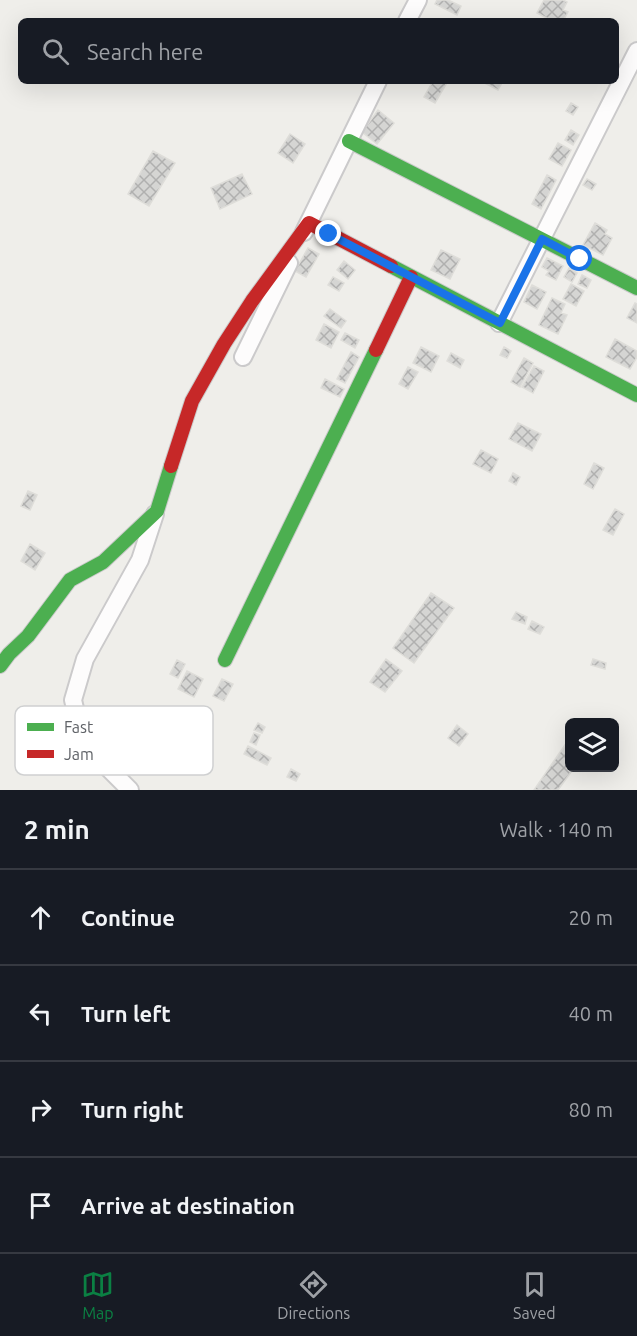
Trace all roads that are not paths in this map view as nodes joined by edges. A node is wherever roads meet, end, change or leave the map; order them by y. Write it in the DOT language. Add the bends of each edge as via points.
graph roads {
  1 [pos="418,0"];
  2 [pos="409,18"];
  3 [pos="637,51"];
  4 [pos="377,84"];
  5 [pos="349,141"];
  6 [pos="309,223"];
  7 [pos="542,239"];
  8 [pos="411,277"];
  9 [pos="637,288"];
  10 [pos="500,323"];
  11 [pos="243,357"];
  12 [pos="637,395"];
  13 [pos="157,511"];
  14 [pos="225,660"];
  15 [pos="0,666"];
  16 [pos="74,706"];
  17 [pos="115,775"];
  18 [pos="130,790"];
  1 -- 2 [label="street"];
  3 -- 7 [label="street"];
  4 -- 5 [label="street"];
  5 -- 6 [label="street"];
  5 -- 7 [label="street"];
  6 -- 8 [label="street"];
  6 -- 11 [label="street"];
  6 -- 13 [label="street" via="252,301 192,401"];
  7 -- 9 [label="street"];
  7 -- 10 [label="street"];
  8 -- 10 [label="street"];
  8 -- 14 [label="street"];
  10 -- 12 [label="street"];
  13 -- 15 [label="street" via="103,562 70,580"];
  13 -- 16 [label="street" via="140,560 85,659"];
  17 -- 18 [label="street"];
}
